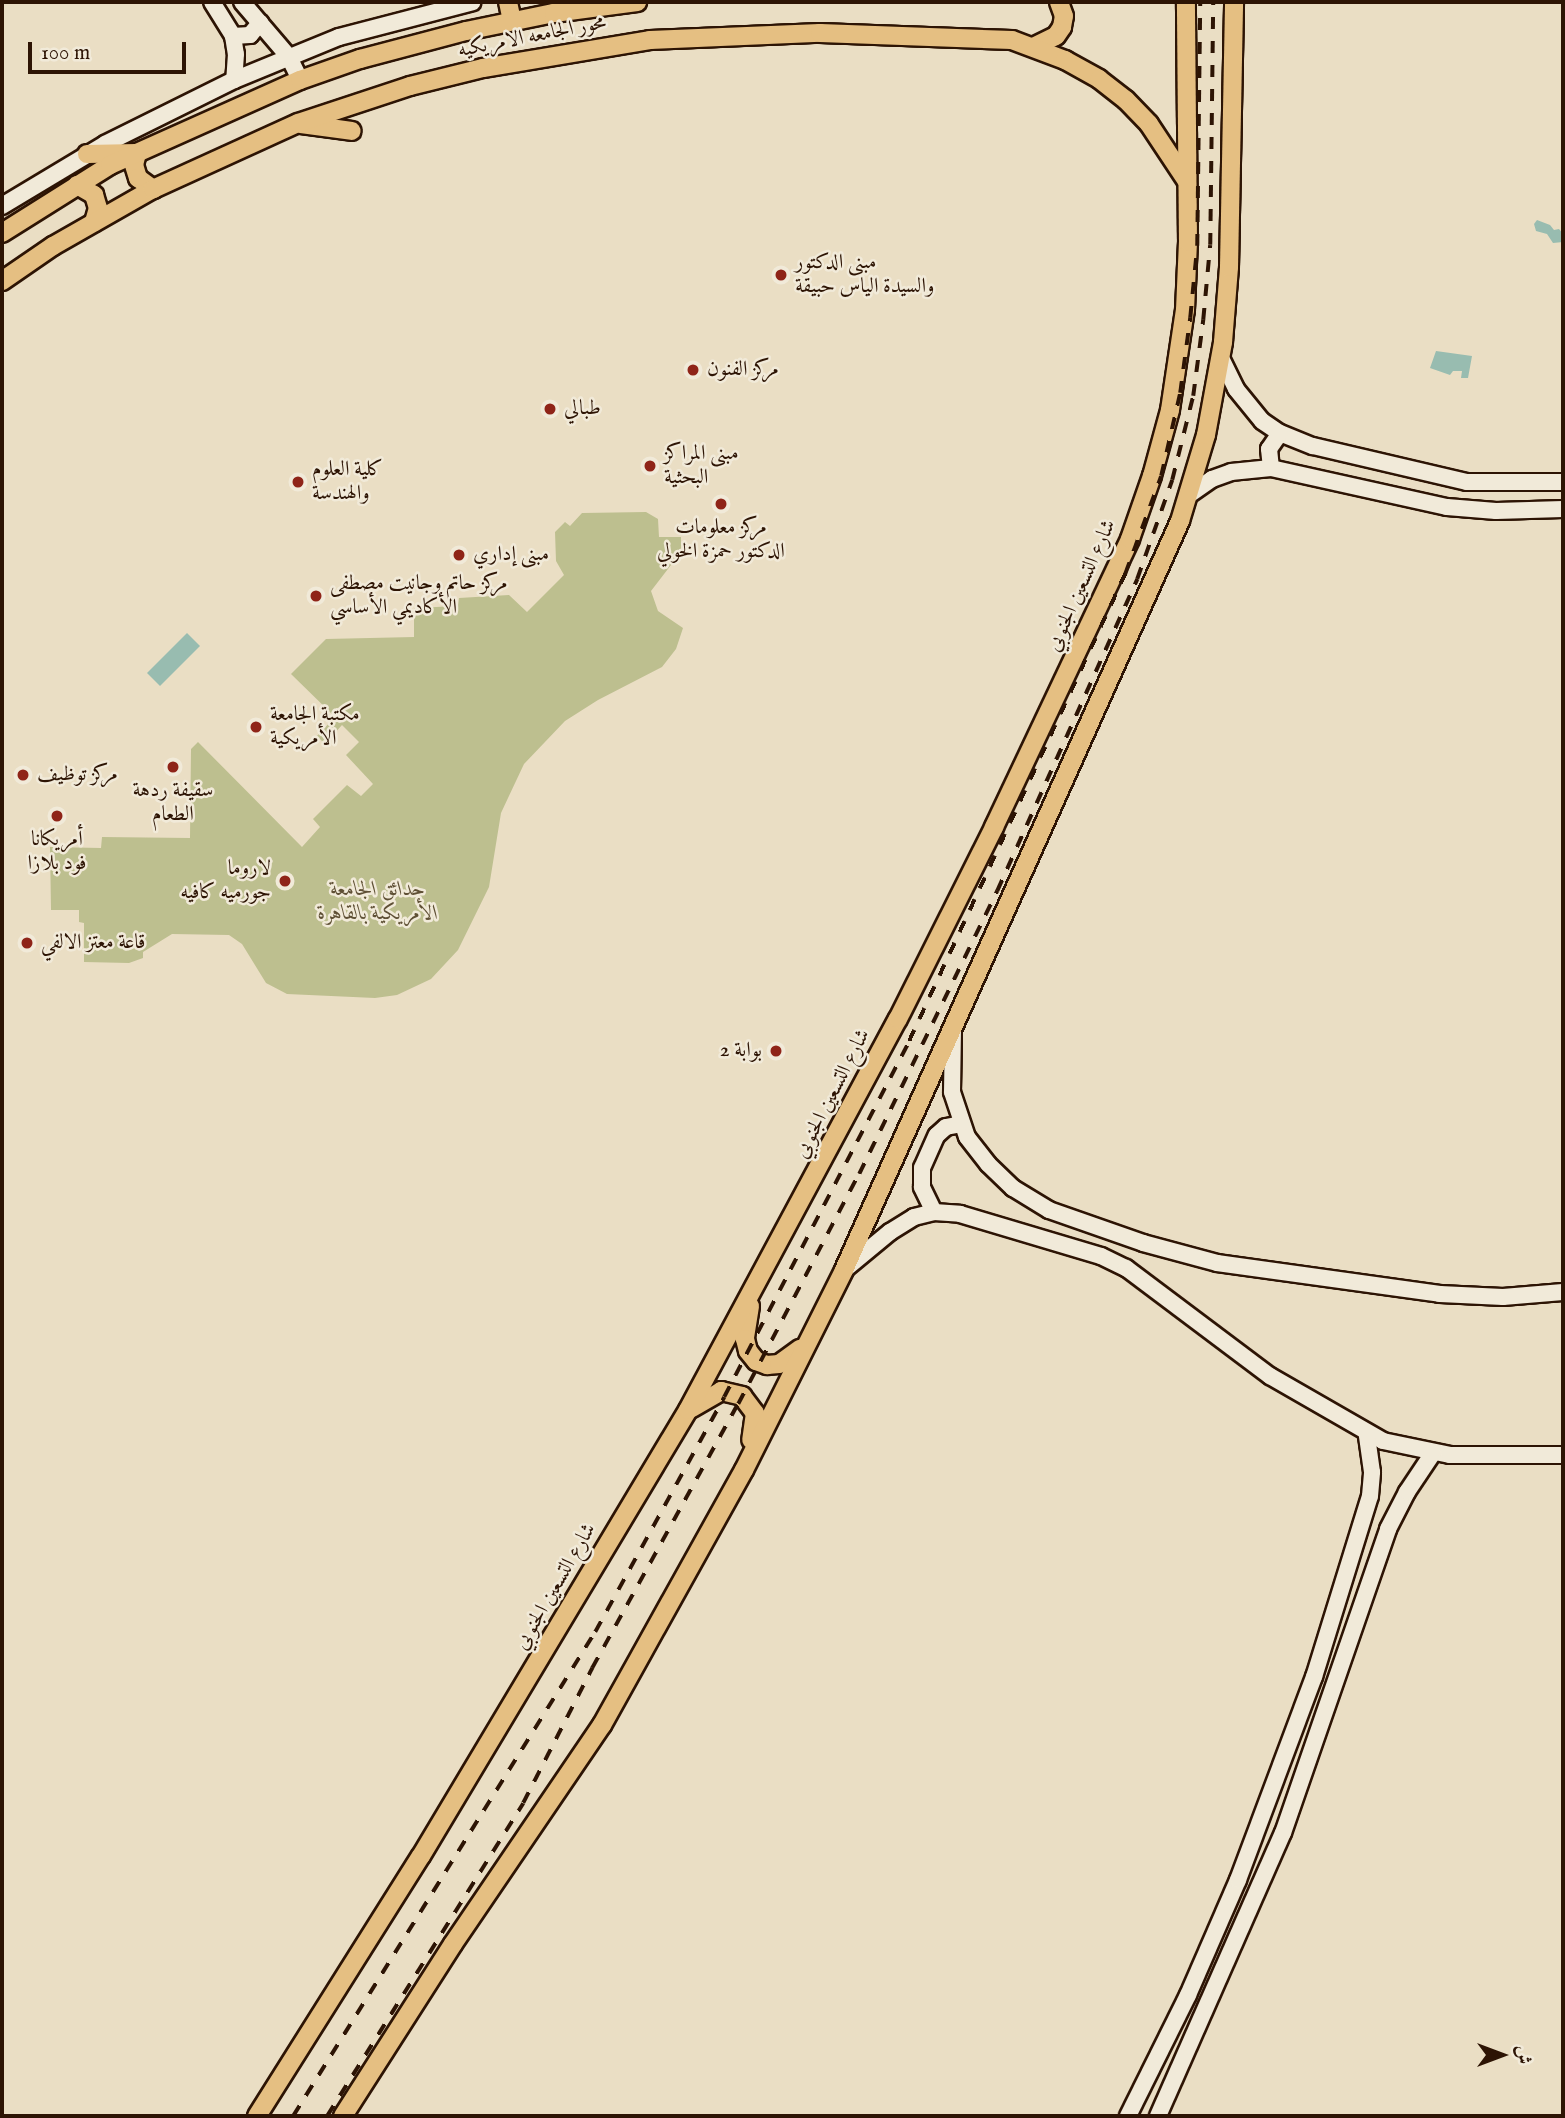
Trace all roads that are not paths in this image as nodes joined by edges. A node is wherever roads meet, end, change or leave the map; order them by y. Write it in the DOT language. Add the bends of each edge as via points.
graph roads {
  1 [pos="212,2"];
  2 [pos="242,2"];
  3 [pos="473,2"];
  4 [pos="508,2"];
  5 [pos="637,2"];
  6 [pos="1059,2"];
  7 [pos="1185,2"];
  8 [pos="1234,2"];
  9 [pos="593,4"];
  10 [pos="512,21"];
  11 [pos="260,23"];
  12 [pos="233,36"];
  13 [pos="1033,47"];
  14 [pos="289,57"];
  15 [pos="234,80"];
  16 [pos="300,80"];
  17 [pos="298,124"];
  18 [pos="352,131"];
  19 [pos="137,153"];
  20 [pos="87,154"];
  21 [pos="1186,181"];
  22 [pos="77,184"];
  23 [pos="153,189"];
  24 [pos="2,206"];
  25 [pos="94,222"];
  26 [pos="2,233"];
  27 [pos="2,281"];
  28 [pos="1221,358"];
  29 [pos="1280,433"];
  30 [pos="1271,468"];
  31 [pos="1563,482"];
  32 [pos="1189,495"];
  33 [pos="1563,509"];
  34 [pos="953,1028"];
  35 [pos="961,1124"];
  36 [pos="934,1212"];
  37 [pos="844,1270"];
  38 [pos="1563,1292"];
  39 [pos="752,1293"];
  40 [pos="805,1344"];
  41 [pos="688,1410"];
  42 [pos="1367,1435"];
  43 [pos="1433,1453"];
  44 [pos="1563,1455"];
  45 [pos="744,1470"];
  46 [pos="257,2116"];
  47 [pos="343,2116"];
  48 [pos="1128,2116"];
  49 [pos="1158,2116"];
  1 -- 12 [label="street"];
  2 -- 11 [label="street"];
  3 -- 14 [label="street" via="339,37"];
  4 -- 10 [label="main road"];
  5 -- 9 [label="main road, محور الجامعه الامريكيه"];
  6 -- 13 [label="main road" via="1062,27 1056,36"];
  7 -- 21 [label="main road, شارع التسعين الجنوبي"];
  8 -- 28 [label="main road" via="1229,267"];
  9 -- 10 [label="main road, محور الجامعه الامريكيه"];
  10 -- 16 [label="main road, محور الجامعه الامريكيه"];
  11 -- 12 [label="street" via="250,35"];
  11 -- 14 [label="street"];
  12 -- 15 [label="street"];
  13 -- 17 [label="main road, محور الجامعه الامريكيه" via="983,37 886,34 763,33 650,40 483,68 410,86"];
  13 -- 21 [label="main road, محور الجامعه الامريكيه" via="1086,71 1126,100 1149,124"];
  14 -- 15 [label="street"];
  14 -- 16 [label="street"];
  15 -- 20 [label="street"];
  16 -- 19 [label="main road, محور الجامعه الامريكيه"];
  17 -- 18 [label="main road"];
  17 -- 23 [label="main road, محور الجامعه الامريكيه"];
  19 -- 20 [label="main road"];
  19 -- 22 [label="main road, محور الجامعه الامريكيه"];
  19 -- 23 [label="main road" via="138,177"];
  20 -- 24 [label="street"];
  21 -- 39 [label="main road, شارع التسعين الجنوبي" via="1187,276 1177,377 1162,443 1130,540 988,839"];
  22 -- 25 [label="main road" via="94,195 98,208"];
  22 -- 26 [label="main road, محور الجامعه الامريكيه"];
  23 -- 25 [label="main road, محور الجامعه الامريكيه"];
  25 -- 27 [label="main road, محور الجامعه الامريكيه"];
  28 -- 29 [label="street" via="1248,407"];
  28 -- 32 [label="main road"];
  29 -- 30 [label="street" via="1269,449"];
  29 -- 31 [label="street" via="1313,446 1467,482"];
  30 -- 32 [label="street" via="1231,472"];
  30 -- 33 [label="street" via="1447,507 1517,512"];
  32 -- 34 [label="main road"];
  34 -- 35 [label="street" via="951,1080"];
  34 -- 37 [label="main road"];
  35 -- 36 [label="street" via="946,1127 937,1135 922,1168 922,1187"];
  35 -- 38 [label="street" via="988,1164 1021,1193 1049,1210 1143,1243 1217,1263 1440,1294 1503,1297"];
  36 -- 37 [label="street" via="898,1226"];
  36 -- 42 [label="street" via="961,1214 1101,1256 1126,1268 1270,1376"];
  37 -- 40 [label="main road"];
  39 -- 40 [label="main road" via="745,1339 751,1356 761,1364 779,1364"];
  39 -- 41 [label="main road, شارع التسعين الجنوبي"];
  40 -- 45 [label="main road"];
  41 -- 45 [label="main road" via="721,1391 735,1392 747,1400 756,1420"];
  41 -- 46 [label="main road, شارع التسعين الجنوبي" via="415,1867"];
  42 -- 43 [label="street"];
  42 -- 48 [label="street" via="1370,1496 1314,1677 1233,1892"];
  43 -- 44 [label="street"];
  43 -- 49 [label="street" via="1388,1529 1283,1833"];
  45 -- 47 [label="main road" via="602,1725"];
}
